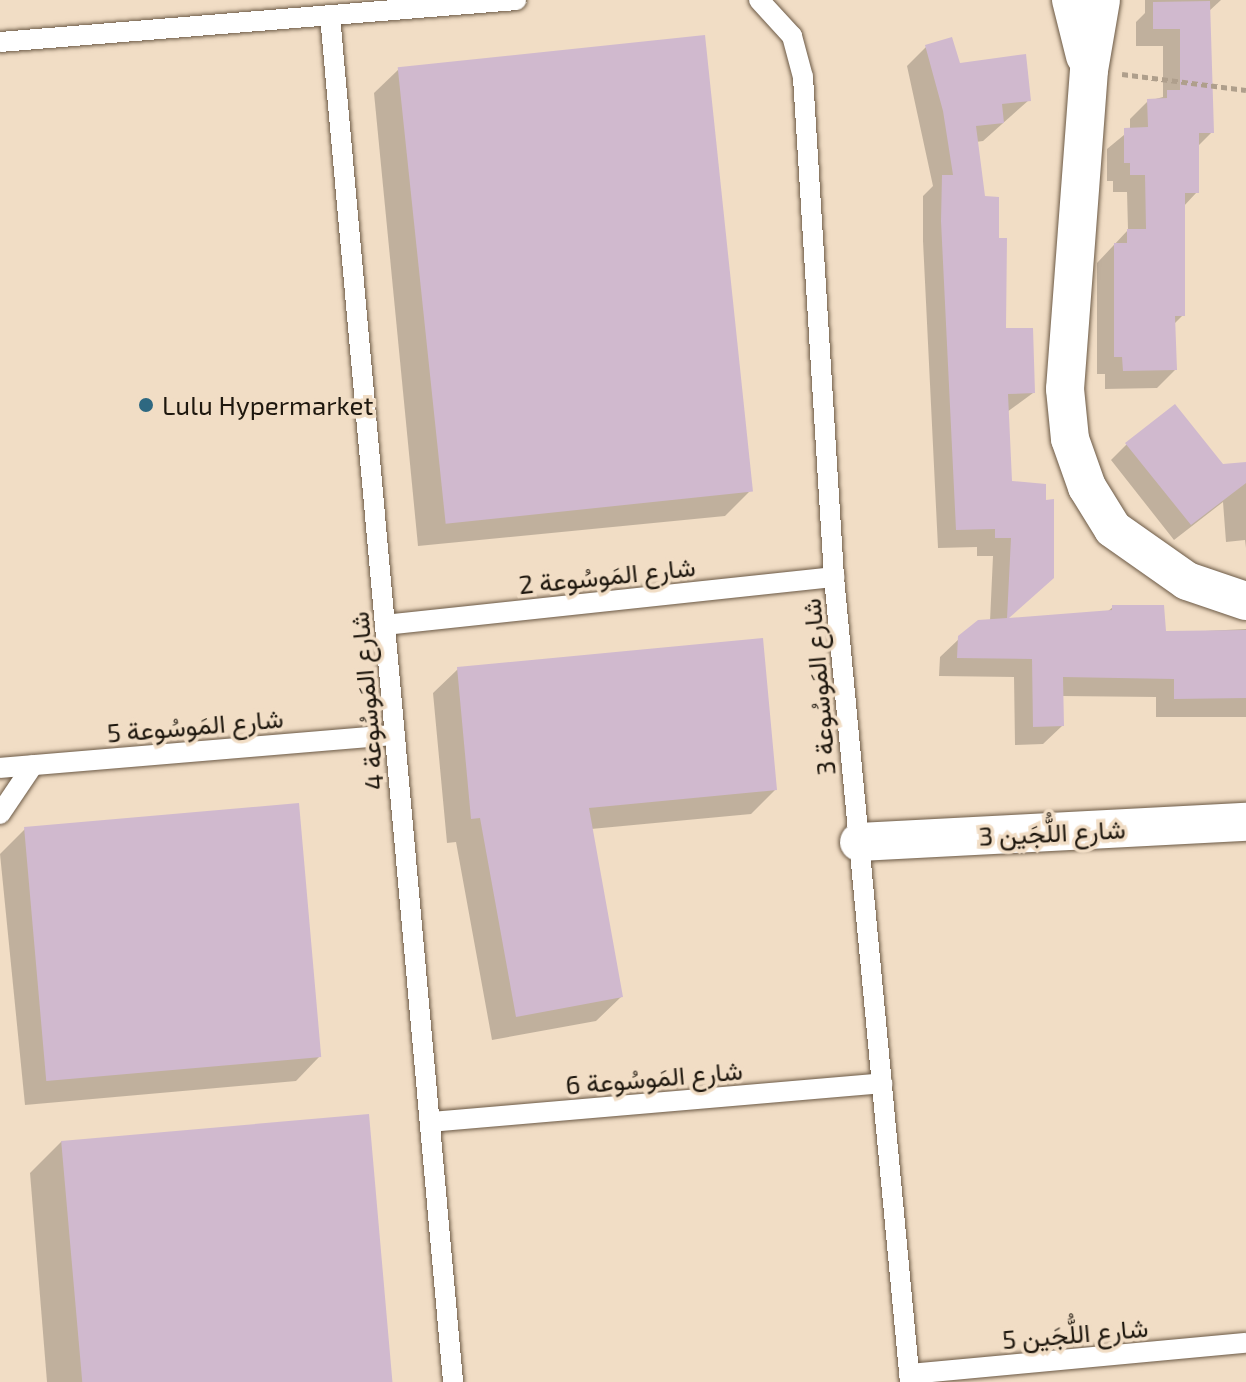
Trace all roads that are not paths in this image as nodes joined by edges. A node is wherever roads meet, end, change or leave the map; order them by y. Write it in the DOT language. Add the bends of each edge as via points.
graph roads {
  1 [pos="516,0"];
  2 [pos="759,0"];
  3 [pos="1071,0"];
  4 [pos="1101,0"];
  5 [pos="330,16"];
  6 [pos="0,42"];
  7 [pos="1089,70"];
  8 [pos="834,577"];
  9 [pos="1246,601"];
  10 [pos="385,625"];
  11 [pos="395,735"];
  12 [pos="33,765"];
  13 [pos="0,768"];
  14 [pos="0,814"];
  15 [pos="1246,822"];
  16 [pos="859,842"];
  17 [pos="882,1083"];
  18 [pos="430,1122"];
  19 [pos="1246,1343"];
  20 [pos="909,1378"];
  21 [pos="453,1382"];
  1 -- 5 [label="lane"];
  2 -- 8 [label="lane, شارع المَوسُوعة 3" via="792,36 803,77"];
  3 -- 7 [label="street"];
  4 -- 7 [label="street"];
  5 -- 6 [label="lane"];
  5 -- 10 [label="lane, شارع المَوسُوعة 4"];
  7 -- 9 [label="street" via="1065,389 1078,464 1098,509 1135,549 1187,581"];
  8 -- 10 [label="lane, شارع المَوسُوعة 2"];
  8 -- 16 [label="lane, شارع المَوسُوعة 3"];
  10 -- 11 [label="lane, شارع المَوسُوعة 4"];
  11 -- 12 [label="lane, شارع المَوسُوعة 5"];
  11 -- 18 [label="lane, شارع المَوسُوعة 4"];
  12 -- 13 [label="lane, شارع المَوسُوعة 5"];
  12 -- 14 [label="lane"];
  15 -- 16 [label="street, شارع اللُّجَين 3"];
  16 -- 17 [label="lane, شارع المَوسُوعة 3"];
  17 -- 18 [label="lane, شارع المَوسُوعة 6"];
  17 -- 20 [label="lane, شارع المَوسُوعة 3"];
  18 -- 21 [label="lane, شارع المَوسُوعة 4"];
  19 -- 20 [label="lane, شارع اللُّجَين 5"];
}
